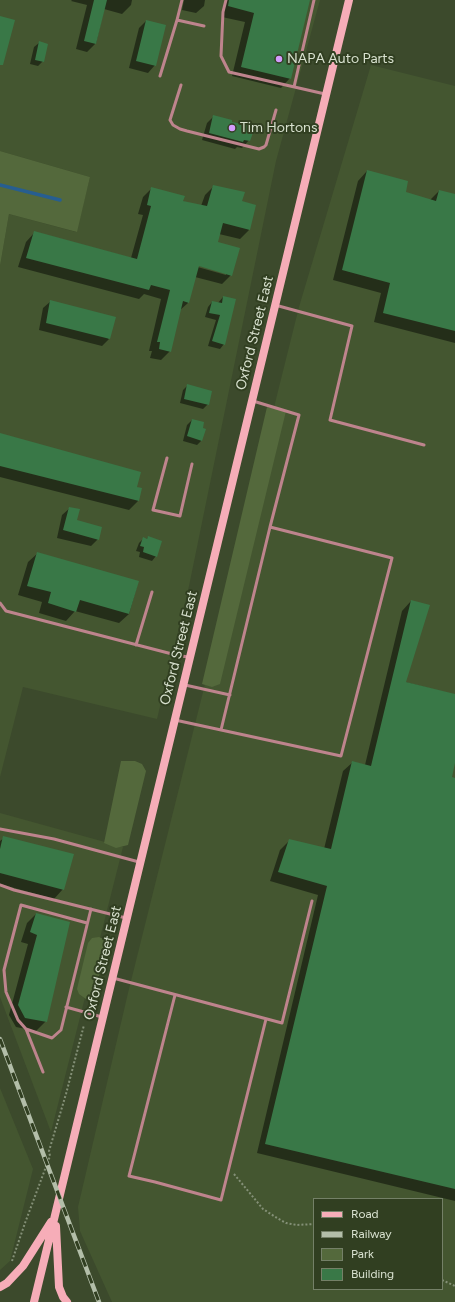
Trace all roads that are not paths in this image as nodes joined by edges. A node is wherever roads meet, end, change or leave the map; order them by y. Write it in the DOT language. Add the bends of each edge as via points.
graph roads {
  1 [pos="182,0"];
  2 [pos="226,0"];
  3 [pos="314,0"];
  4 [pos="349,0"];
  5 [pos="177,20"];
  6 [pos="204,26"];
  7 [pos="160,76"];
  8 [pos="181,85"];
  9 [pos="294,87"];
  10 [pos="326,94"];
  11 [pos="276,110"];
  12 [pos="275,305"];
  13 [pos="252,401"];
  14 [pos="424,445"];
  15 [pos="166,458"];
  16 [pos="192,464"];
  17 [pos="270,527"];
  18 [pos="152,592"];
  19 [pos="0,603"];
  20 [pos="136,645"];
  21 [pos="190,658"];
  22 [pos="184,684"];
  23 [pos="230,695"];
  24 [pos="175,720"];
  25 [pos="222,730"];
  26 [pos="0,829"];
  27 [pos="141,862"];
  28 [pos="0,885"];
  29 [pos="312,901"];
  30 [pos="91,909"];
  31 [pos="127,918"];
  32 [pos="88,922"];
  33 [pos="113,978"];
  34 [pos="175,995"];
  35 [pos="66,1007"];
  36 [pos="103,1018"];
  37 [pos="266,1019"];
  38 [pos="26,1029"];
  39 [pos="43,1072"];
  40 [pos="56,1215"];
  41 [pos="0,1287"];
  42 [pos="34,1302"];
  43 [pos="66,1302"];
  1 -- 5 [label="lane"];
  2 -- 9 [label="lane" via="221,56 229,72"];
  3 -- 9 [label="lane"];
  4 -- 10 [label="main road, Oxford Street East"];
  5 -- 6 [label="lane"];
  5 -- 7 [label="lane"];
  8 -- 11 [label="lane" via="170,120 173,125 187,131 259,149 264,148"];
  9 -- 10 [label="lane"];
  10 -- 12 [label="main road, Oxford Street East"];
  12 -- 13 [label="main road, Oxford Street East"];
  12 -- 14 [label="lane" via="352,326 330,420"];
  13 -- 17 [label="lane" via="299,415"];
  13 -- 21 [label="main road, Oxford Street East"];
  15 -- 16 [label="lane" via="153,510 180,516"];
  17 -- 23 [label="lane"];
  17 -- 25 [label="lane" via="392,558 341,756"];
  18 -- 20 [label="lane"];
  19 -- 20 [label="lane" via="6,611"];
  20 -- 21 [label="lane"];
  21 -- 22 [label="main road, Oxford Street East"];
  22 -- 23 [label="lane"];
  22 -- 24 [label="main road, Oxford Street East"];
  23 -- 25 [label="lane"];
  24 -- 25 [label="lane"];
  24 -- 27 [label="main road, Oxford Street East"];
  26 -- 27 [label="lane"];
  27 -- 31 [label="main road, Oxford Street East"];
  28 -- 30 [label="lane"];
  29 -- 37 [label="lane" via="282,1023"];
  30 -- 31 [label="lane"];
  30 -- 32 [label="lane"];
  31 -- 33 [label="main road, Oxford Street East"];
  32 -- 35 [label="lane"];
  32 -- 38 [label="lane" via="21,905 4,970 6,992 18,1020"];
  33 -- 34 [label="lane"];
  33 -- 36 [label="main road, Oxford Street East"];
  34 -- 37 [label="lane"];
  34 -- 37 [label="lane" via="129,1176 221,1200"];
  35 -- 36 [label="lane"];
  35 -- 38 [label="lane" via="61,1030 52,1038"];
  36 -- 40 [label="main road, Oxford Street East"];
  38 -- 39 [label="lane"];
  40 -- 41 [label="main road" via="23,1266"];
  40 -- 42 [label="main road, Oxford Street East"];
  40 -- 43 [label="main road" via="59,1287"];
}
